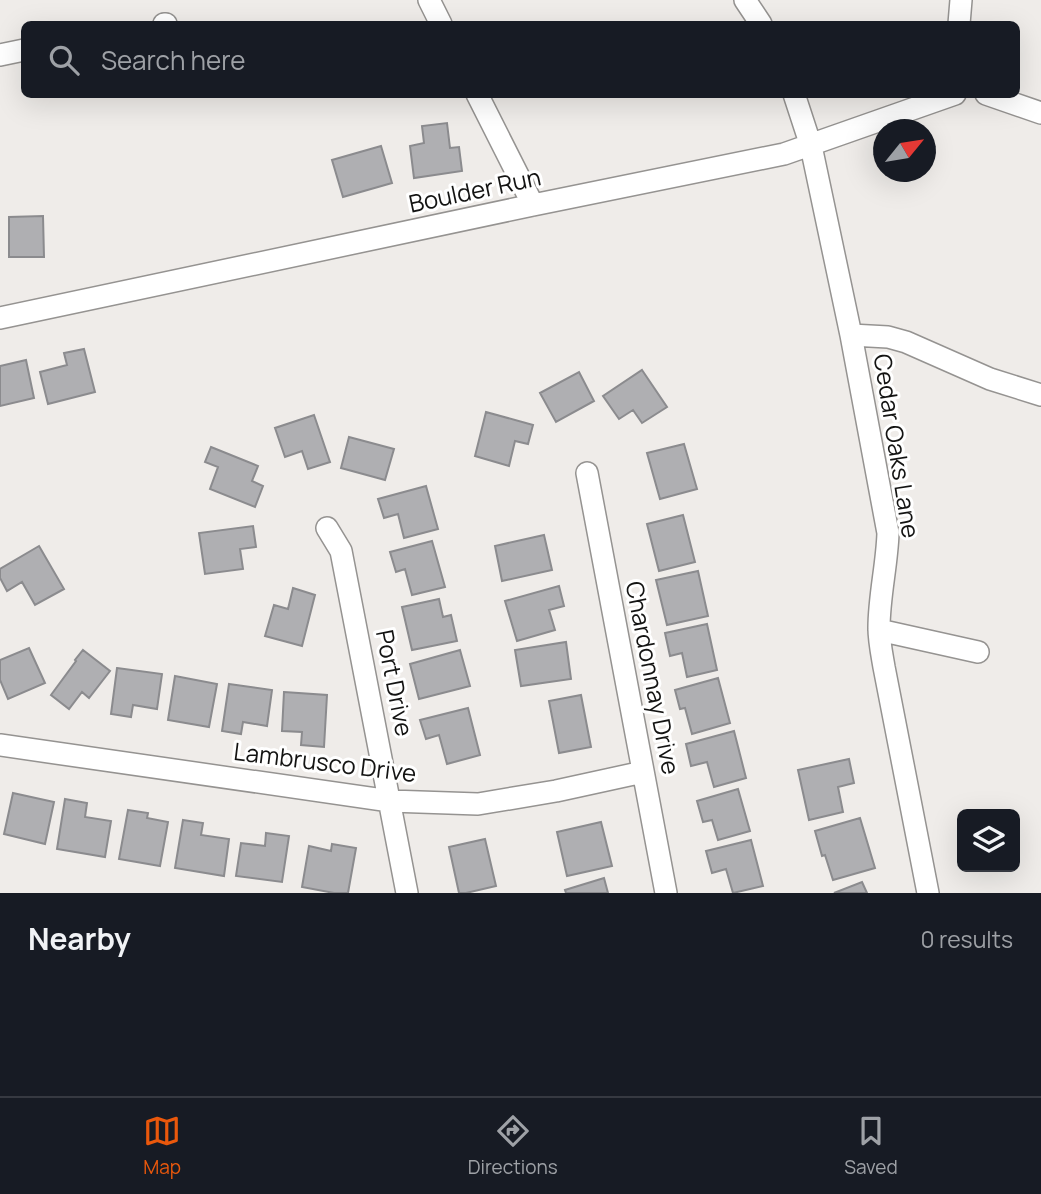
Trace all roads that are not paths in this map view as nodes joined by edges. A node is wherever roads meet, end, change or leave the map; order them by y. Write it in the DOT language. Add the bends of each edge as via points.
graph roads {
  1 [pos="429,0"];
  2 [pos="745,0"];
  3 [pos="961,0"];
  4 [pos="440,21"];
  5 [pos="759,21"];
  6 [pos="959,21"];
  7 [pos="21,51"];
  8 [pos="0,55"];
  9 [pos="479,98"];
  10 [pos="795,98"];
  11 [pos="944,98"];
  12 [pos="998,98"];
  13 [pos="1041,113"];
  14 [pos="811,146"];
  15 [pos="533,205"];
  16 [pos="0,318"];
  17 [pos="851,335"];
  18 [pos="1041,395"];
  19 [pos="587,473"];
  20 [pos="327,528"];
  21 [pos="878,629"];
  22 [pos="978,652"];
  23 [pos="0,745"];
  24 [pos="643,772"];
  25 [pos="390,801"];
  26 [pos="407,893"];
  27 [pos="666,893"];
  28 [pos="928,893"];
  1 -- 4 [label="street"];
  2 -- 5 [label="street"];
  3 -- 6 [label="street"];
  7 -- 8 [label="street"];
  9 -- 15 [label="street"];
  10 -- 14 [label="street, Cedar Oaks Lane"];
  11 -- 14 [label="street, Boulder Run"];
  12 -- 13 [label="street"];
  14 -- 15 [label="street, Boulder Run"];
  14 -- 17 [label="street, Cedar Oaks Lane"];
  15 -- 16 [label="street, Boulder Run"];
  17 -- 18 [label="street" via="906,342 990,379"];
  17 -- 21 [label="street, Cedar Oaks Lane" via="888,533"];
  19 -- 24 [label="street, Chardonnay Drive"];
  20 -- 25 [label="street, Port Drive" via="341,551"];
  21 -- 22 [label="street"];
  21 -- 28 [label="street, Cedar Oaks Lane"];
  23 -- 25 [label="street, Lambrusco Drive"];
  24 -- 25 [label="street, Lambrusco Drive" via="478,803"];
  24 -- 27 [label="street, Chardonnay Drive"];
  25 -- 26 [label="street, Port Drive"];
}
